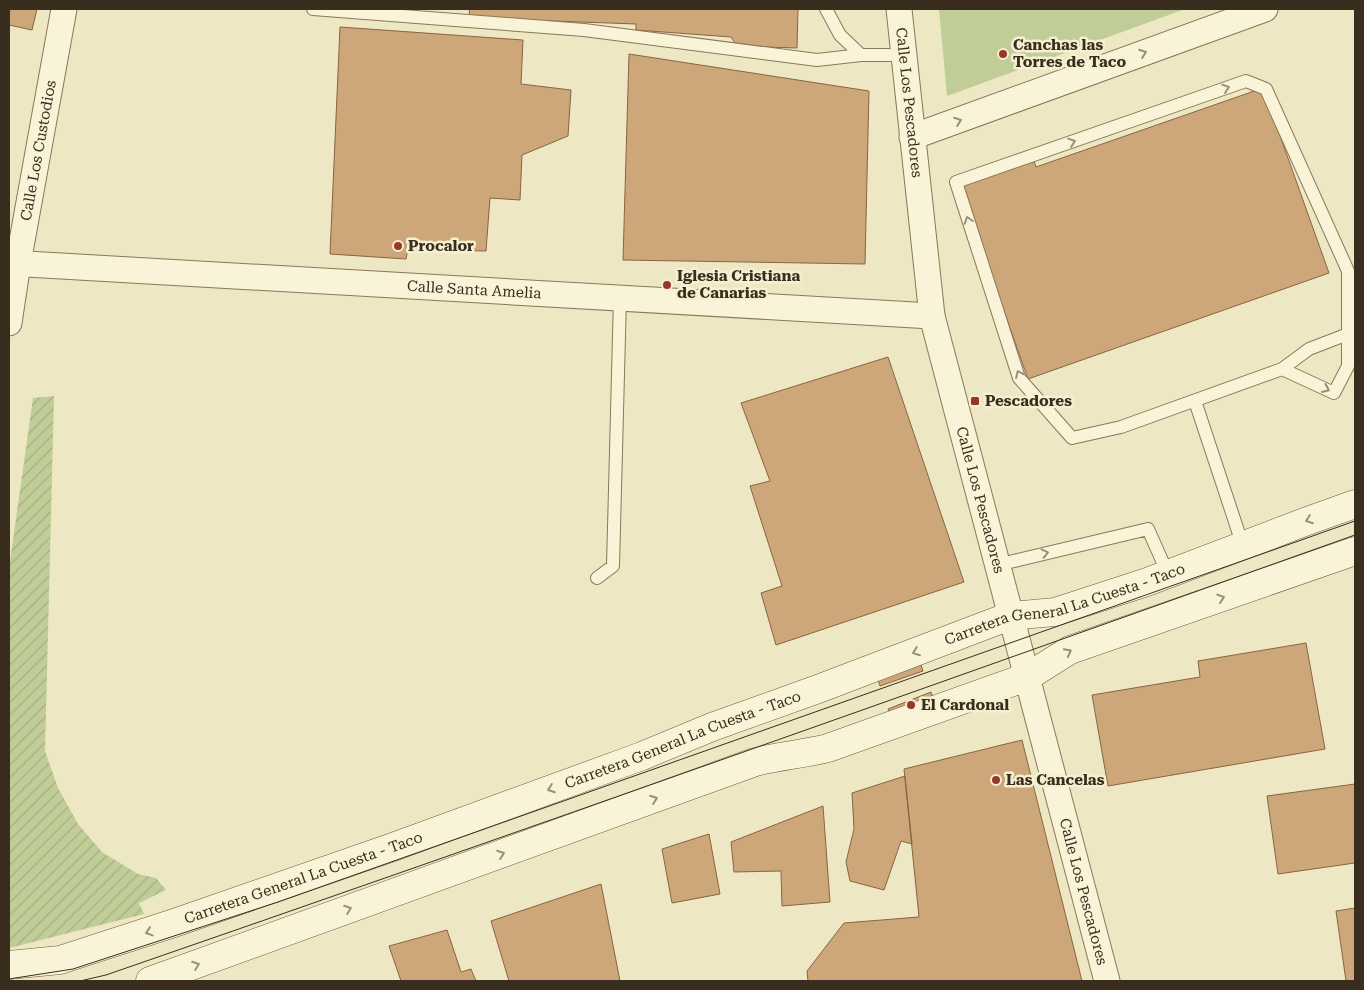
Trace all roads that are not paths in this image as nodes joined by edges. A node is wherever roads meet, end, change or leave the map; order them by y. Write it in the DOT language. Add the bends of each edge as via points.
graph roads {
  1 [pos="64,9"];
  2 [pos="313,9"];
  3 [pos="826,9"];
  4 [pos="899,9"];
  5 [pos="1265,9"];
  6 [pos="861,55"];
  7 [pos="903,55"];
  8 [pos="912,137"];
  9 [pos="13,263"];
  10 [pos="620,297"];
  11 [pos="932,316"];
  12 [pos="9,323"];
  13 [pos="1348,334"];
  14 [pos="1282,369"];
  15 [pos="1195,401"];
  16 [pos="1355,504"];
  17 [pos="1243,546"];
  18 [pos="1355,551"];
  19 [pos="997,565"];
  20 [pos="1168,574"];
  21 [pos="597,578"];
  22 [pos="1010,616"];
  23 [pos="1026,677"];
  24 [pos="9,965"];
  25 [pos="150,981"];
  26 [pos="1107,981"];
  1 -- 9 [label="street, Calle Los Custodios"];
  2 -- 6 [label="lane" via="584,30 817,60"];
  3 -- 6 [label="lane" via="840,35"];
  4 -- 7 [label="street, Calle Los Pescadores"];
  8 -- 5 [label="street, one-way"];
  6 -- 7 [label="lane"];
  7 -- 8 [label="street, Calle Los Pescadores"];
  8 -- 11 [label="street, Calle Los Pescadores"];
  9 -- 10 [label="street, Calle Santa Amelia"];
  9 -- 12 [label="street, Calle Los Custodios"];
  10 -- 11 [label="street, Calle Santa Amelia"];
  10 -- 21 [label="lane" via="613,566"];
  11 -- 19 [label="street, Calle Los Pescadores"];
  13 -- 14 [label="lane" via="1309,349"];
  14 -- 13 [label="lane, one-way" via="1334,393 1348,366"];
  15 -- 13 [label="lane, one-way" via="1121,427 1072,438 1019,378 956,182 1246,81 1266,88 1348,271"];
  14 -- 15 [label="lane"];
  15 -- 17 [label="lane"];
  16 -- 17 [label="main road, Carretera General La Cuesta - Taco, one-way"];
  17 -- 20 [label="main road, Carretera General La Cuesta - Taco"];
  23 -- 18 [label="main road, one-way" via="1070,650"];
  19 -- 20 [label="lane, one-way" via="1148,529"];
  19 -- 22 [label="street, Calle Los Pescadores"];
  20 -- 22 [label="main road, Carretera General La Cuesta - Taco" via="1055,612"];
  22 -- 23 [label="street, Calle Los Pescadores"];
  22 -- 24 [label="main road, Carretera General La Cuesta - Taco, one-way" via="384,851 60,960"];
  25 -- 23 [label="main road, one-way" via="755,762 828,748"];
  23 -- 26 [label="street, Calle Los Pescadores"];
}
